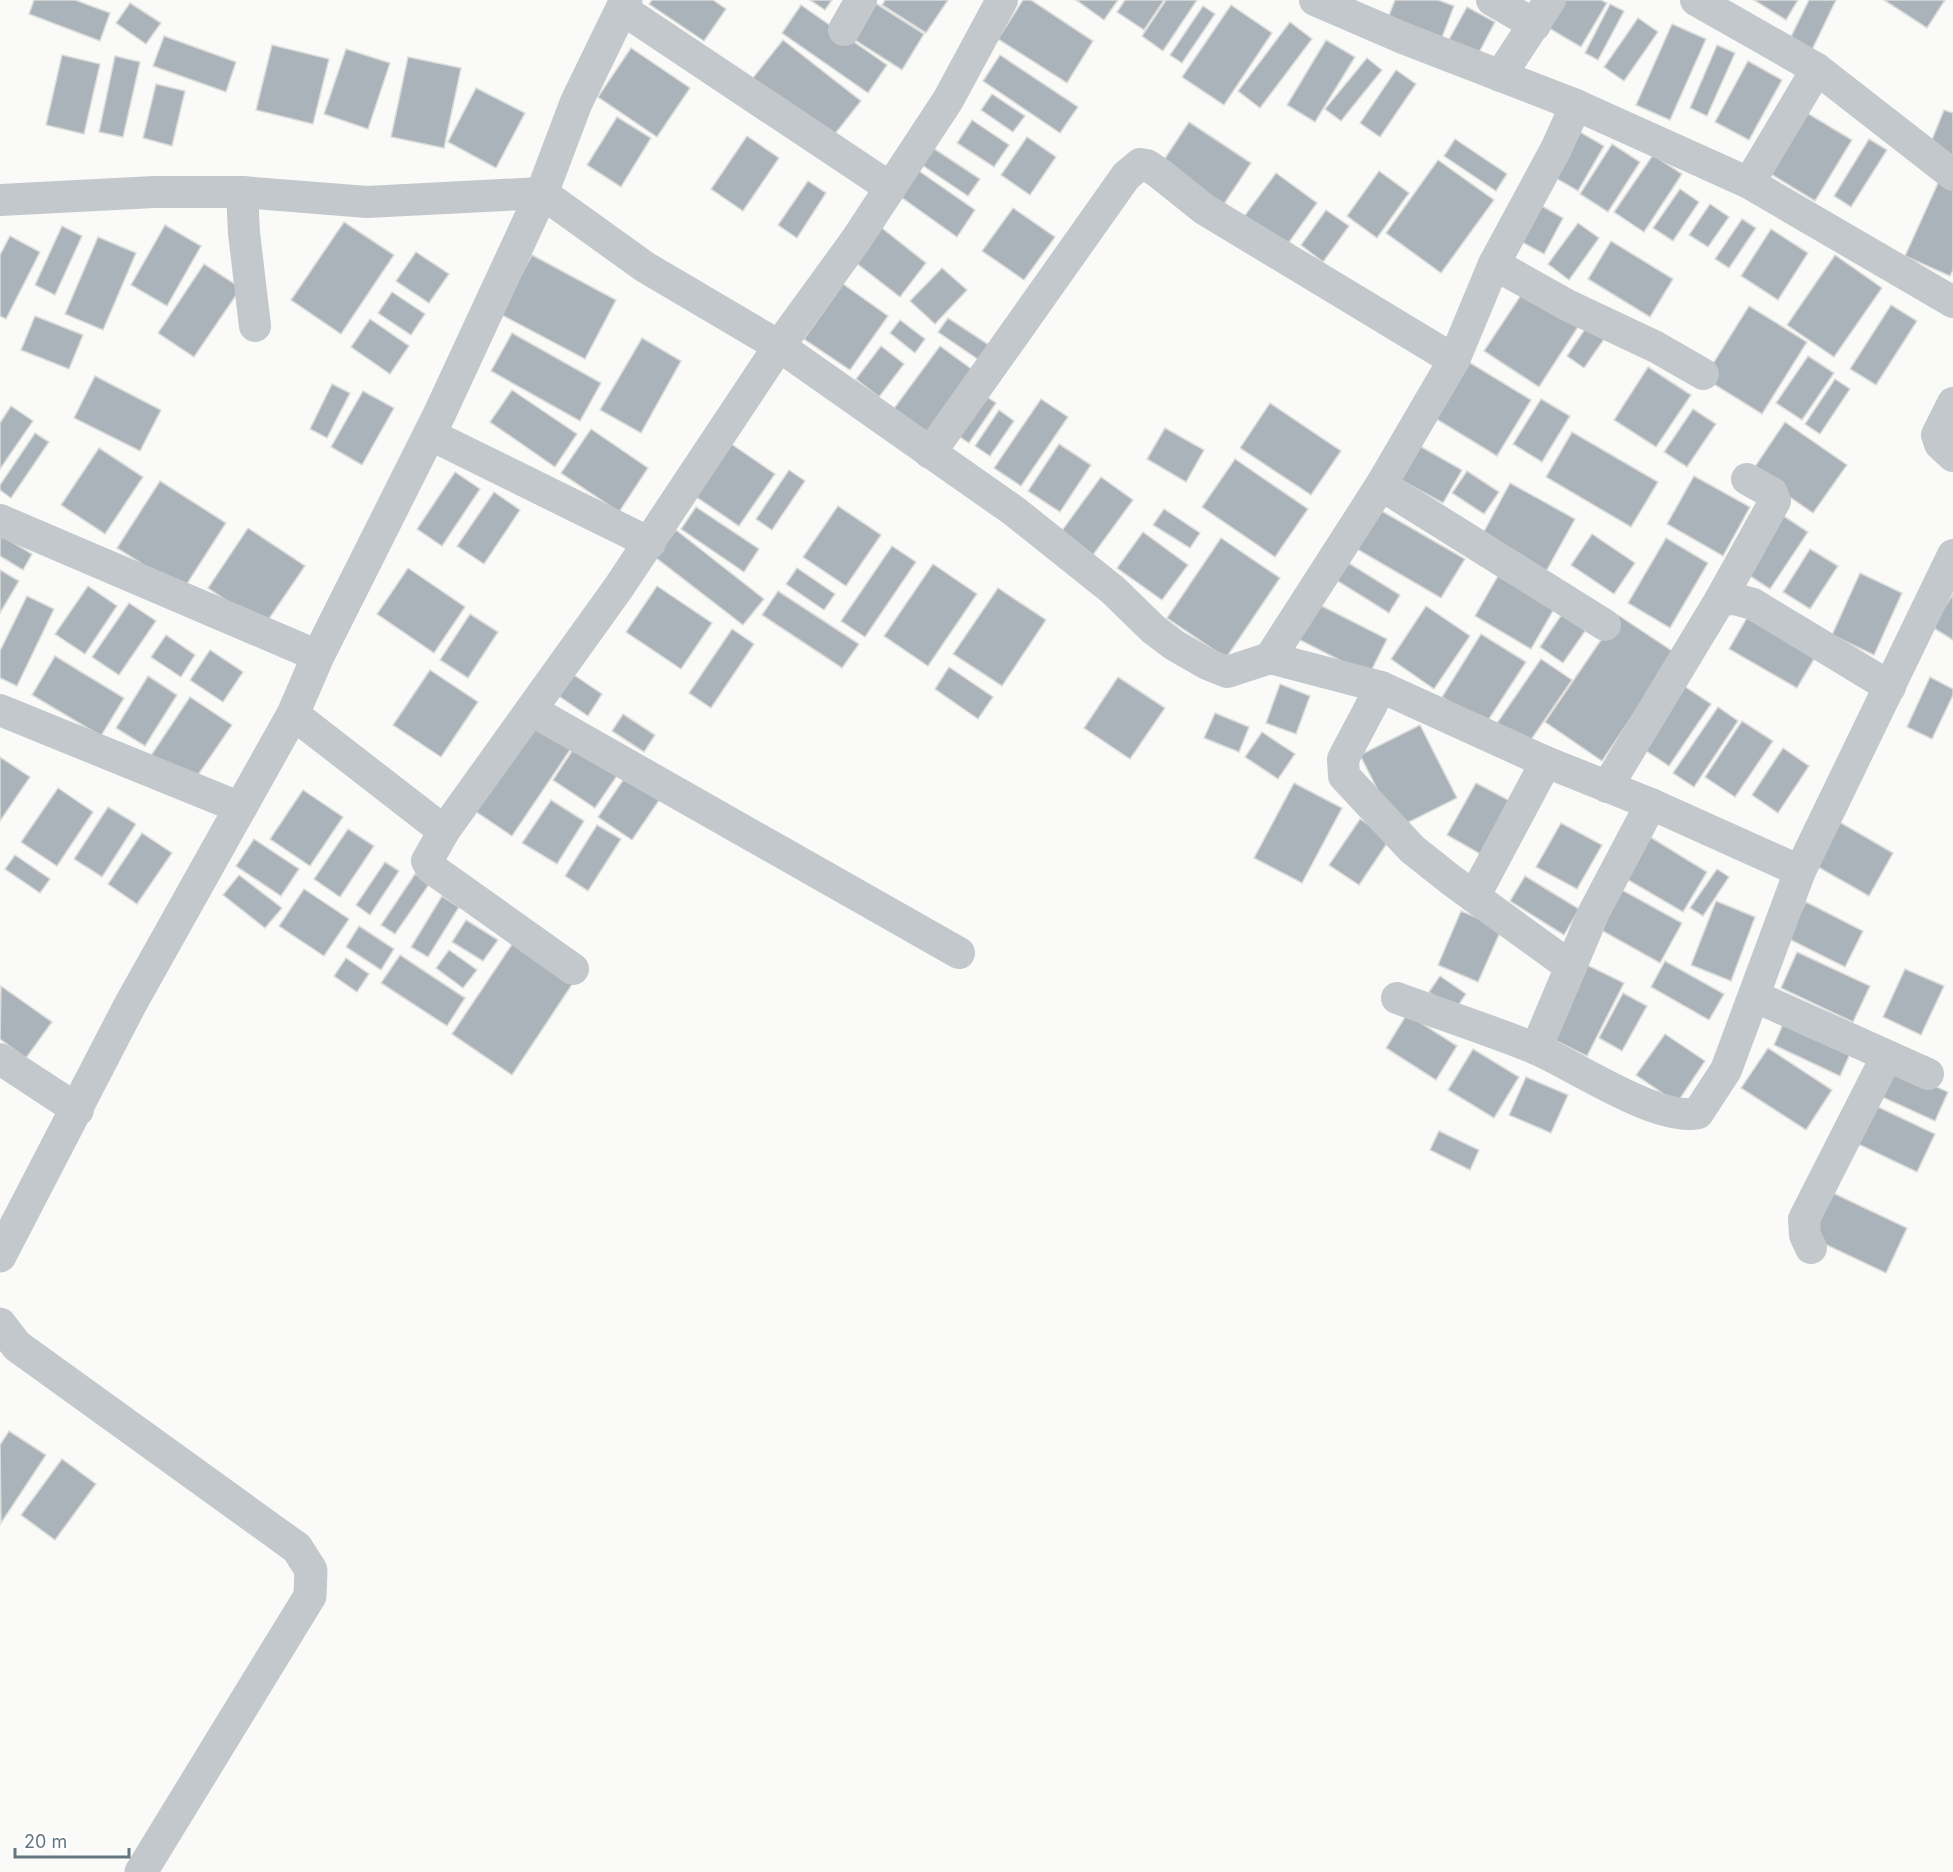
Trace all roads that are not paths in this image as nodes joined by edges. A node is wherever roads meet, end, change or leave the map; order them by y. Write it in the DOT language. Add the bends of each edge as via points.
graph roads {
  1 [pos="861,0"];
  2 [pos="1002,0"];
  3 [pos="1492,0"];
  4 [pos="1697,0"];
  5 [pos="1326,2"];
  6 [pos="624,5"];
  7 [pos="1542,13"];
  8 [pos="844,30"];
  9 [pos="1817,69"];
  10 [pos="1500,76"];
  11 [pos="1576,105"];
  12 [pos="1953,175"];
  13 [pos="1749,183"];
  14 [pos="889,187"];
  15 [pos="242,192"];
  16 [pos="542,193"];
  17 [pos="0,200"];
  18 [pos="1494,264"];
  19 [pos="1953,302"];
  20 [pos="255,326"];
  21 [pos="779,346"];
  22 [pos="1454,360"];
  23 [pos="1703,374"];
  24 [pos="1953,403"];
  25 [pos="429,434"];
  26 [pos="930,453"];
  27 [pos="1953,456"];
  28 [pos="1747,479"];
  29 [pos="1381,485"];
  30 [pos="0,520"];
  31 [pos="650,543"];
  32 [pos="1953,555"];
  33 [pos="1720,600"];
  34 [pos="1605,625"];
  35 [pos="318,656"];
  36 [pos="1270,658"];
  37 [pos="1381,687"];
  38 [pos="1890,687"];
  39 [pos="0,710"];
  40 [pos="531,710"];
  41 [pos="293,714"];
  42 [pos="1546,762"];
  43 [pos="1607,787"];
  44 [pos="1651,804"];
  45 [pos="241,808"];
  46 [pos="444,831"];
  47 [pos="1800,871"];
  48 [pos="1474,897"];
  49 [pos="959,953"];
  50 [pos="1571,967"];
  51 [pos="573,969"];
  52 [pos="1754,996"];
  53 [pos="1397,998"];
  54 [pos="1536,1049"];
  55 [pos="1887,1056"];
  56 [pos="0,1059"];
  57 [pos="1928,1074"];
  58 [pos="78,1110"];
  59 [pos="1811,1248"];
  60 [pos="0,1256"];
  61 [pos="0,1324"];
  62 [pos="141,1872"];
  1 -- 8 [label="street"];
  2 -- 14 [label="street" via="948,100"];
  3 -- 7 [label="street"];
  4 -- 9 [label="street"];
  5 -- 10 [label="street"];
  6 -- 14 [label="street"];
  6 -- 16 [label="street" via="576,103"];
  7 -- 10 [label="street"];
  9 -- 12 [label="street"];
  9 -- 13 [label="street"];
  10 -- 11 [label="street"];
  11 -- 13 [label="street"];
  11 -- 18 [label="street"];
  13 -- 19 [label="street"];
  14 -- 21 [label="street" via="856,240"];
  15 -- 16 [label="street" via="367,202"];
  15 -- 17 [label="street"];
  15 -- 20 [label="street"];
  16 -- 21 [label="street" via="645,267"];
  16 -- 25 [label="street"];
  18 -- 22 [label="street"];
  18 -- 23 [label="street"];
  21 -- 26 [label="street"];
  21 -- 31 [label="street"];
  22 -- 26 [label="street" via="1204,208 1160,173 1140,164 1126,176"];
  22 -- 29 [label="street"];
  24 -- 27 [label="street" via="1937,435 1940,444"];
  25 -- 31 [label="street"];
  25 -- 35 [label="street"];
  26 -- 36 [label="street" via="1014,511 1174,645 1227,672"];
  28 -- 33 [label="street" via="1772,493 1775,501"];
  29 -- 34 [label="street"];
  29 -- 36 [label="street"];
  30 -- 35 [label="street"];
  31 -- 40 [label="street"];
  32 -- 38 [label="street"];
  33 -- 38 [label="street" via="1753,604"];
  33 -- 43 [label="street"];
  35 -- 41 [label="street"];
  36 -- 37 [label="street"];
  37 -- 42 [label="street"];
  37 -- 48 [label="street" via="1343,759 1344,776 1412,849"];
  38 -- 47 [label="street"];
  39 -- 45 [label="street"];
  40 -- 46 [label="street"];
  40 -- 49 [label="street"];
  41 -- 45 [label="street"];
  41 -- 46 [label="street"];
  42 -- 43 [label="street"];
  42 -- 48 [label="street"];
  43 -- 44 [label="street"];
  44 -- 47 [label="street"];
  44 -- 50 [label="street" via="1594,912"];
  45 -- 58 [label="street" via="130,1005"];
  46 -- 51 [label="street" via="428,854 431,868"];
  47 -- 52 [label="street"];
  48 -- 50 [label="street"];
  50 -- 54 [label="street"];
  52 -- 54 [label="street" via="1726,1070 1698,1113 1689,1115 1657,1107"];
  52 -- 55 [label="street"];
  53 -- 54 [label="street"];
  55 -- 57 [label="street"];
  55 -- 59 [label="street" via="1804,1219 1804,1235"];
  56 -- 58 [label="street"];
  58 -- 60 [label="street"];
  61 -- 62 [label="street" via="17,1346 297,1548 311,1570 310,1596"];
}
